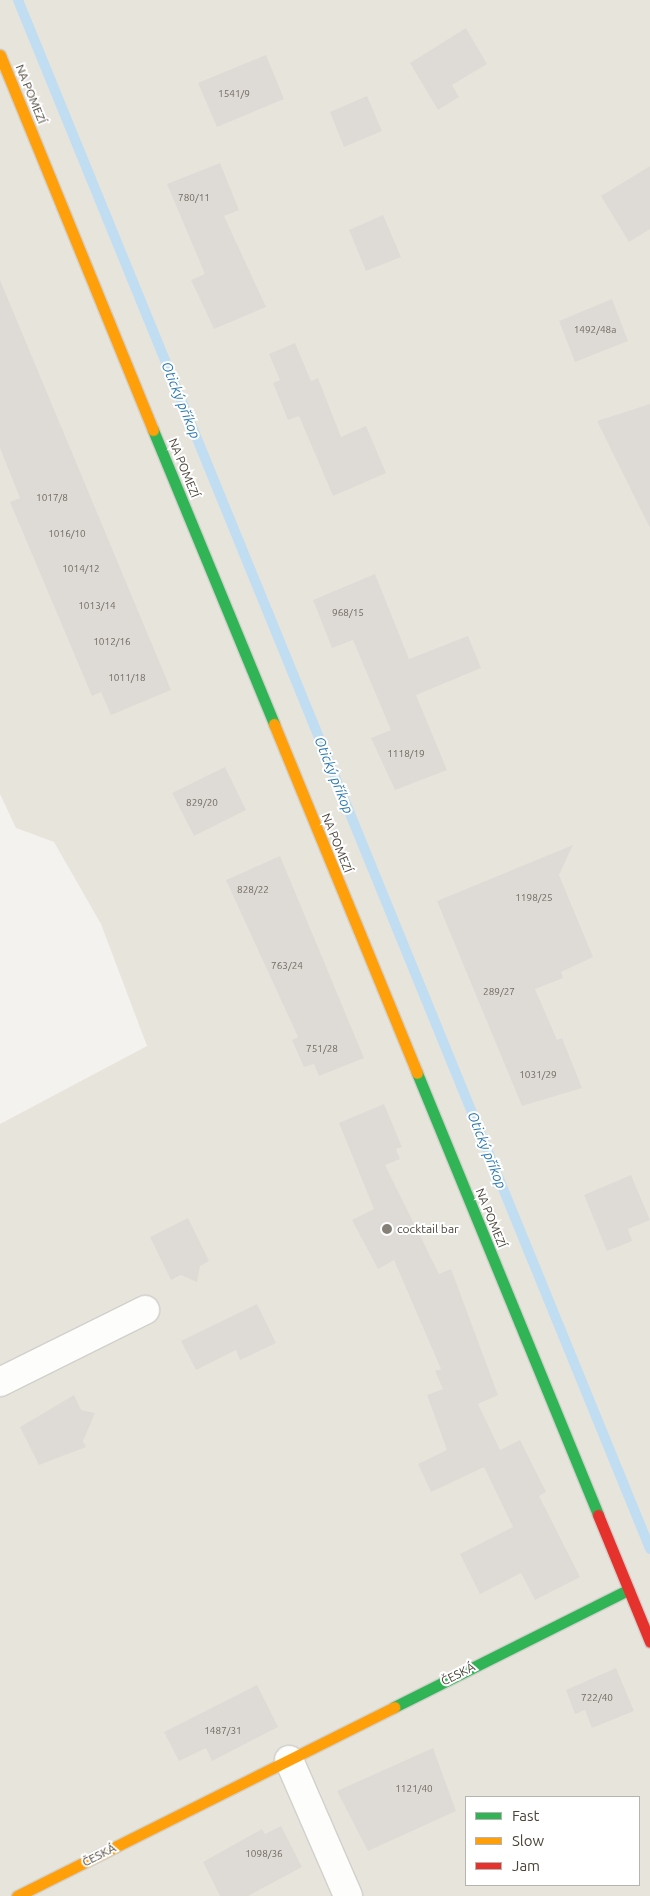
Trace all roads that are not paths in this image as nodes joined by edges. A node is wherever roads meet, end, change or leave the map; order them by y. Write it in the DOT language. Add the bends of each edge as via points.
graph roads {
  1 [pos="0,55"];
  2 [pos="145,1310"];
  3 [pos="0,1382"];
  4 [pos="628,1590"];
  5 [pos="650,1642"];
  6 [pos="289,1760"];
  7 [pos="17,1896"];
  8 [pos="348,1896"];
  1 -- 4 [label="street, NA POMEZÍ"];
  2 -- 3 [label="street"];
  4 -- 5 [label="street, NA POMEZÍ"];
  4 -- 6 [label="street, ČESKÁ"];
  6 -- 7 [label="street, ČESKÁ"];
  6 -- 8 [label="street"];
}
